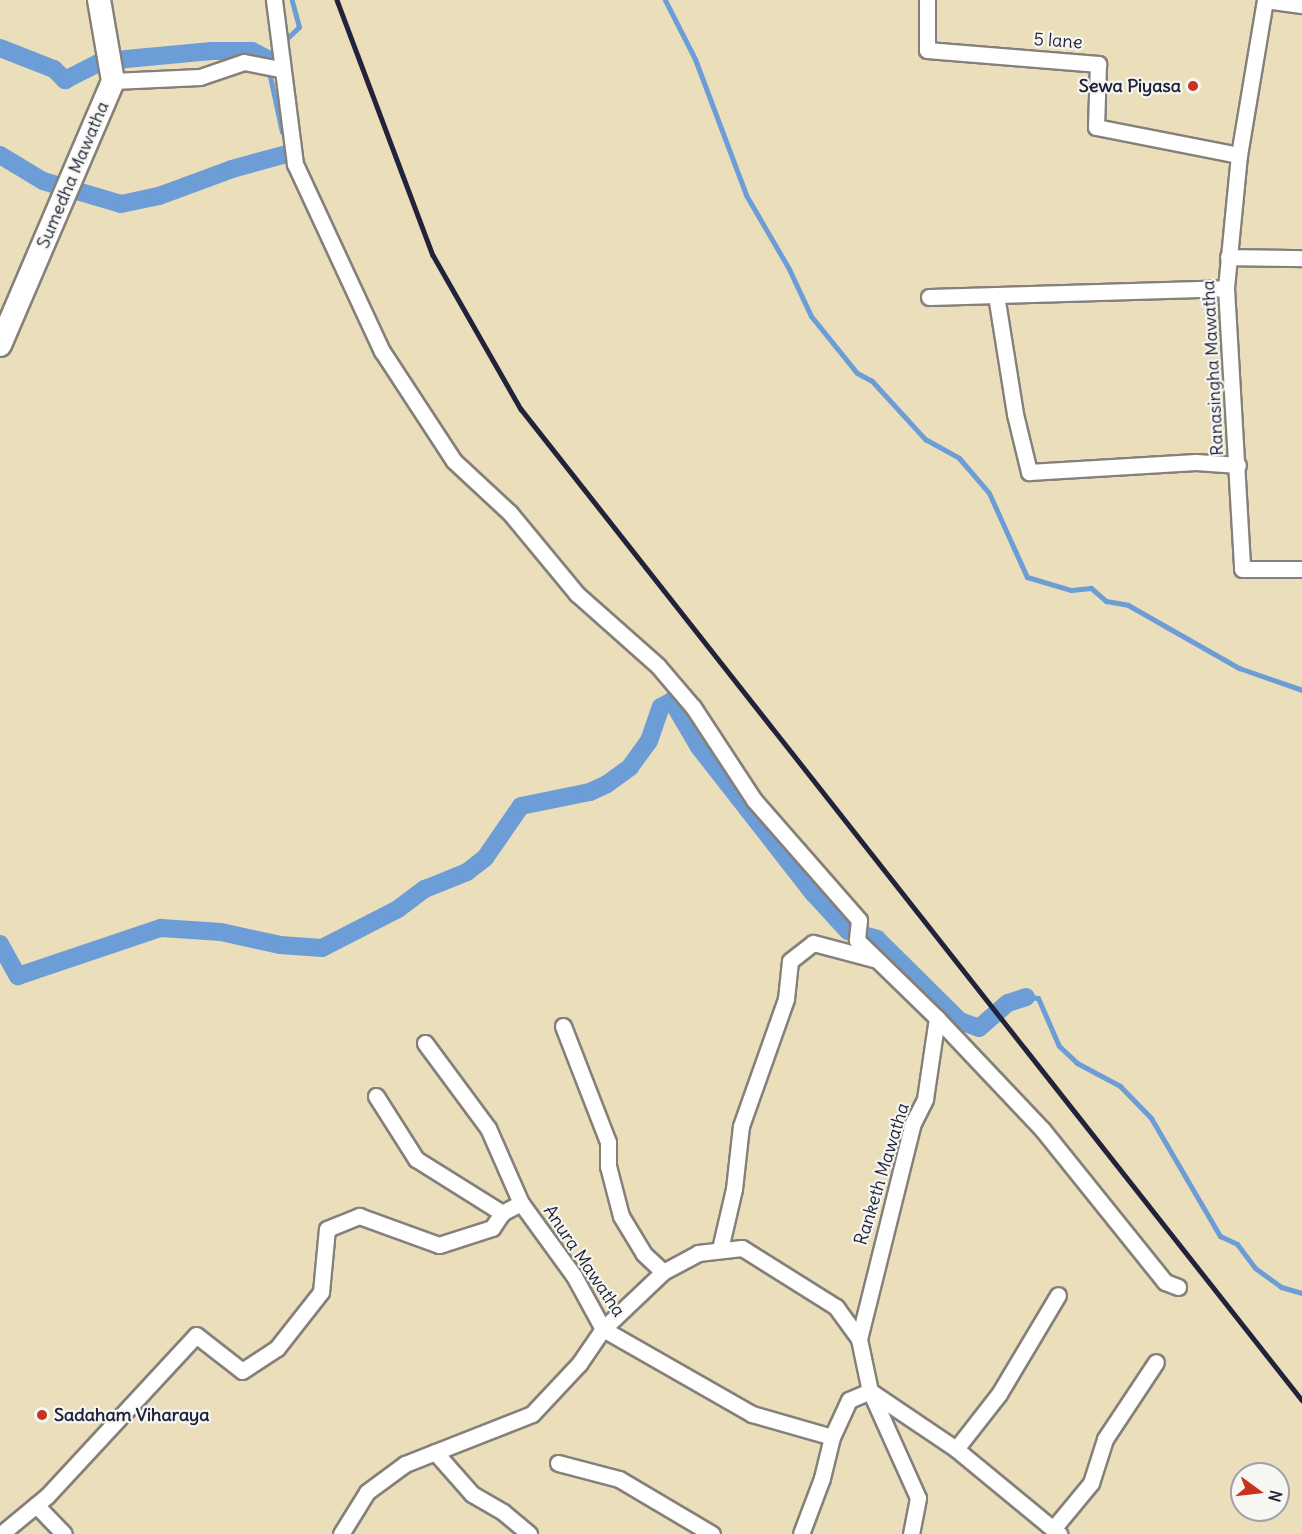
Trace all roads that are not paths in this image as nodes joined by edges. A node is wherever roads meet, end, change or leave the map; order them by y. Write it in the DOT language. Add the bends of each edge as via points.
graph roads {
  1 [pos="99,0"];
  2 [pos="274,0"];
  3 [pos="927,0"];
  4 [pos="1265,0"];
  5 [pos="1302,5"];
  6 [pos="280,65"];
  7 [pos="113,81"];
  8 [pos="1239,155"];
  9 [pos="1228,257"];
  10 [pos="1302,258"];
  11 [pos="1226,288"];
  12 [pos="996,295"];
  13 [pos="929,297"];
  14 [pos="5,317"];
  15 [pos="0,345"];
  16 [pos="1238,465"];
  17 [pos="1302,569"];
  18 [pos="877,960"];
  19 [pos="937,1018"];
  20 [pos="563,1026"];
  21 [pos="425,1043"];
  22 [pos="376,1096"];
  23 [pos="521,1203"];
  24 [pos="501,1213"];
  25 [pos="720,1249"];
  26 [pos="663,1272"];
  27 [pos="1178,1287"];
  28 [pos="1058,1294"];
  29 [pos="603,1329"];
  30 [pos="859,1339"];
  31 [pos="1156,1362"];
  32 [pos="870,1391"];
  33 [pos="832,1437"];
  34 [pos="956,1449"];
  35 [pos="435,1452"];
  36 [pos="558,1463"];
  37 [pos="42,1500"];
  38 [pos="1056,1531"];
  39 [pos="1,1534"];
  40 [pos="64,1534"];
  41 [pos="341,1534"];
  42 [pos="529,1534"];
  43 [pos="712,1534"];
  44 [pos="801,1534"];
  45 [pos="911,1534"];
  1 -- 7 [label="street, Sumedha Mawatha"];
  2 -- 6 [label="street"];
  3 -- 8 [label="street, 5 lane" via="927,50 1098,64 1096,126"];
  4 -- 5 [label="street"];
  4 -- 8 [label="street, Ranasingha Mawatha"];
  6 -- 7 [label="street" via="244,62 200,77"];
  6 -- 18 [label="street" via="295,164 382,351 454,461 510,513 577,594 658,666 693,707 754,800 859,920 856,940"];
  7 -- 14 [label="street, Sumedha Mawatha"];
  8 -- 9 [label="street, Ranasingha Mawatha"];
  9 -- 10 [label="street"];
  9 -- 11 [label="street, Ranasingha Mawatha"];
  11 -- 12 [label="street"];
  11 -- 16 [label="street, Ranasingha Mawatha"];
  12 -- 13 [label="street"];
  12 -- 16 [label="street" via="1015,414 1029,472 1196,462"];
  14 -- 15 [label="street, Sumedha Mawatha"];
  16 -- 17 [label="street, Ranasingha Mawatha" via="1242,570"];
  18 -- 19 [label="street"];
  18 -- 25 [label="street" via="813,943 790,961 786,999 741,1126 734,1189"];
  19 -- 27 [label="street" via="1042,1129 1165,1282"];
  19 -- 30 [label="street, Ranketh Mawatha" via="925,1099 914,1123"];
  20 -- 26 [label="street" via="608,1142 608,1166 621,1216 644,1254"];
  21 -- 23 [label="street" via="489,1128"];
  22 -- 24 [label="street" via="416,1159"];
  23 -- 24 [label="street, Anura Mawatha"];
  23 -- 29 [label="street, Anura Mawatha" via="574,1276"];
  24 -- 37 [label="street, Anura Mawatha" via="492,1228 439,1245 359,1216 327,1229 321,1292 277,1348 242,1371 196,1335"];
  25 -- 26 [label="street" via="698,1253"];
  25 -- 30 [label="street" via="742,1248 836,1307"];
  26 -- 29 [label="street"];
  28 -- 34 [label="street" via="999,1394"];
  29 -- 33 [label="street, Anura Mawatha" via="752,1414"];
  29 -- 35 [label="street" via="579,1364 532,1414"];
  30 -- 32 [label="street"];
  31 -- 38 [label="street" via="1105,1439 1091,1483"];
  32 -- 33 [label="street" via="849,1400"];
  32 -- 34 [label="street"];
  32 -- 45 [label="street" via="918,1498"];
  33 -- 44 [label="street"];
  34 -- 38 [label="street"];
  35 -- 41 [label="street" via="405,1464 367,1492"];
  35 -- 42 [label="street" via="472,1494 503,1512"];
  36 -- 43 [label="street" via="618,1479"];
  37 -- 39 [label="street"];
  37 -- 40 [label="street"];
}
